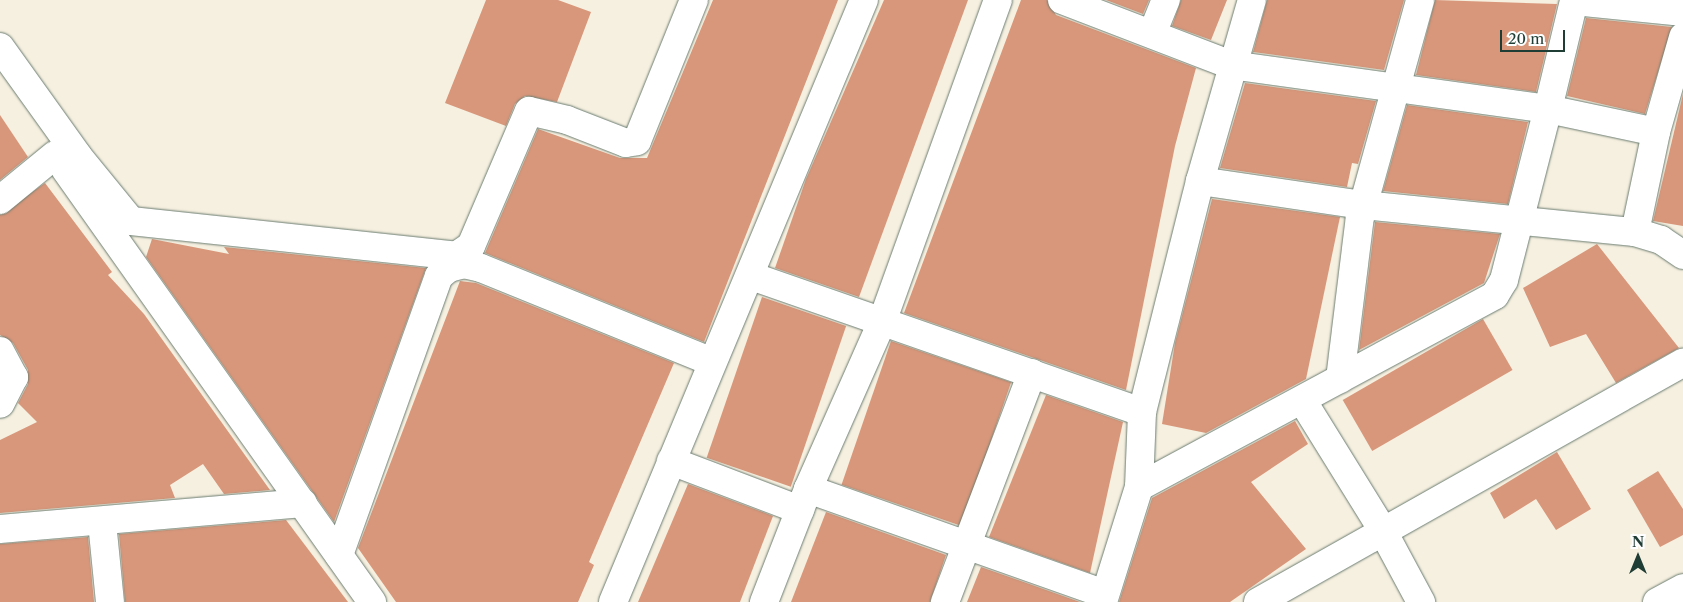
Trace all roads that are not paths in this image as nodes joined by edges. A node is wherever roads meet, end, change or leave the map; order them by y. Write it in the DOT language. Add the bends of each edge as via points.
graph roads {
  1 [pos="694,0"];
  2 [pos="864,0"];
  3 [pos="998,0"];
  4 [pos="1062,0"];
  5 [pos="1166,0"];
  6 [pos="1252,0"];
  7 [pos="1420,0"];
  8 [pos="1581,1"];
  9 [pos="1683,12"];
  10 [pos="1152,34"];
  11 [pos="1683,37"];
  12 [pos="0,46"];
  13 [pos="1231,65"];
  14 [pos="0,78"];
  15 [pos="1676,85"];
  16 [pos="1395,87"];
  17 [pos="1548,109"];
  18 [pos="1656,132"];
  19 [pos="55,155"];
  20 [pos="1200,181"];
  21 [pos="0,200"];
  22 [pos="1363,205"];
  23 [pos="1521,223"];
  24 [pos="1635,232"];
  25 [pos="1683,255"];
  26 [pos="751,276"];
  27 [pos="882,322"];
  28 [pos="0,352"];
  29 [pos="712,362"];
  30 [pos="1683,363"];
  31 [pos="1032,373"];
  32 [pos="1340,379"];
  33 [pos="1302,400"];
  34 [pos="0,404"];
  35 [pos="1142,412"];
  36 [pos="671,461"];
  37 [pos="1139,487"];
  38 [pos="804,499"];
  39 [pos="303,503"];
  40 [pos="102,522"];
  41 [pos="0,529"];
  42 [pos="1384,533"];
  43 [pos="966,545"];
  44 [pos="339,554"];
  45 [pos="1683,588"];
  46 [pos="1104,598"];
  47 [pos="110,602"];
  48 [pos="372,602"];
  49 [pos="613,602"];
  50 [pos="764,602"];
  51 [pos="945,602"];
  52 [pos="1258,602"];
  53 [pos="1421,602"];
  54 [pos="1657,602"];
  1 -- 12 [label="street" via="637,141 626,143 568,120 529,111 471,246 456,256 131,221 78,156"];
  2 -- 26 [label="street"];
  3 -- 27 [label="street"];
  4 -- 10 [label="street"];
  5 -- 10 [label="street"];
  6 -- 13 [label="street"];
  7 -- 16 [label="street"];
  8 -- 9 [label="street"];
  8 -- 17 [label="street"];
  10 -- 13 [label="street"];
  11 -- 15 [label="street"];
  13 -- 16 [label="street"];
  13 -- 20 [label="street"];
  14 -- 19 [label="street"];
  15 -- 18 [label="street"];
  16 -- 17 [label="street"];
  16 -- 22 [label="street"];
  17 -- 18 [label="street"];
  17 -- 23 [label="street"];
  18 -- 24 [label="street"];
  19 -- 21 [label="street"];
  19 -- 39 [label="street"];
  20 -- 22 [label="street"];
  20 -- 35 [label="street"];
  22 -- 23 [label="street"];
  22 -- 32 [label="street"];
  23 -- 24 [label="street"];
  23 -- 32 [label="street" via="1504,280 1495,295"];
  24 -- 25 [label="street" via="1661,240"];
  26 -- 27 [label="street"];
  26 -- 29 [label="street"];
  27 -- 31 [label="street"];
  27 -- 38 [label="street"];
  28 -- 34 [label="street" via="14,377"];
  29 -- 36 [label="street"];
  29 -- 44 [label="street" via="482,268 464,264 449,268 439,276"];
  30 -- 42 [label="street" via="1543,439"];
  31 -- 35 [label="street"];
  31 -- 43 [label="street"];
  32 -- 33 [label="street"];
  33 -- 37 [label="street"];
  33 -- 42 [label="street"];
  35 -- 37 [label="street"];
  36 -- 38 [label="street"];
  36 -- 49 [label="street"];
  37 -- 46 [label="street"];
  38 -- 43 [label="street"];
  38 -- 50 [label="street"];
  39 -- 40 [label="street"];
  39 -- 44 [label="street"];
  40 -- 41 [label="street"];
  40 -- 47 [label="street"];
  42 -- 52 [label="street"];
  42 -- 53 [label="street"];
  43 -- 46 [label="street"];
  43 -- 51 [label="street"];
  44 -- 48 [label="street"];
  45 -- 54 [label="street"];
}
